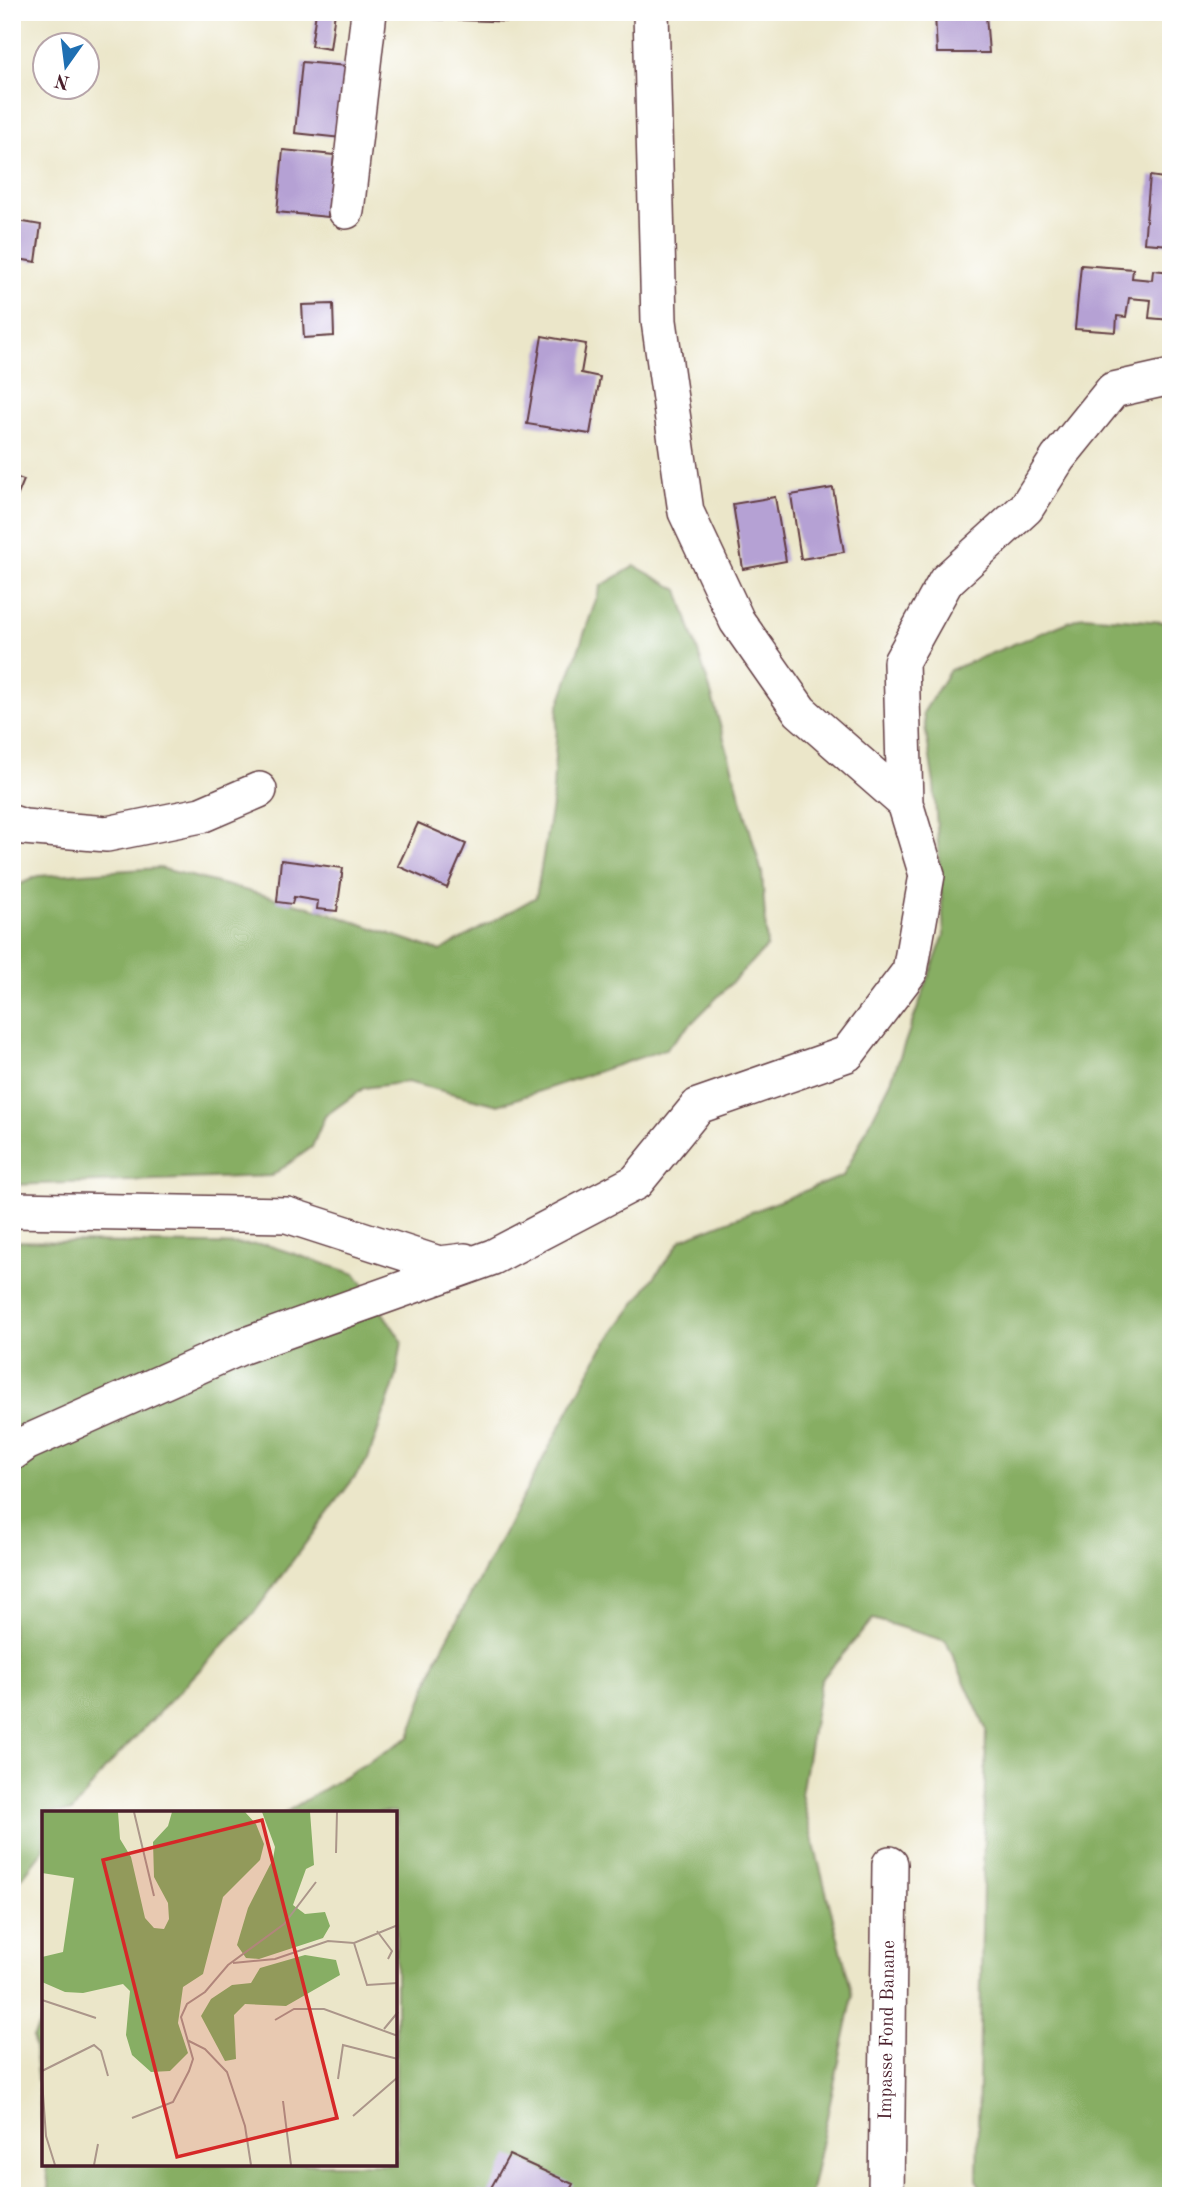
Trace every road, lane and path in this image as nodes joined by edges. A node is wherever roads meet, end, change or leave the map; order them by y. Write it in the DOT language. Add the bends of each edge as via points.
graph roads {
  1 [pos="369,12"];
  2 [pos="652,12"];
  3 [pos="346,211"];
  4 [pos="1171,377"];
  5 [pos="259,790"];
  6 [pos="905,803"];
  7 [pos="12,823"];
  8 [pos="12,1210"];
  9 [pos="493,1257"];
  10 [pos="12,1453"];
  11 [pos="890,1864"];
  12 [pos="886,2196"];
  1 -- 3 [label="street"];
  2 -- 6 [label="street" via="659,321 686,512 737,621 800,711"];
  4 -- 6 [label="street" via="1113,390 1058,458 1026,508 946,582 901,662"];
  5 -- 7 [label="street" via="201,815 107,834"];
  6 -- 9 [label="street" via="927,875 910,971 847,1054 698,1105 636,1182"];
  8 -- 9 [label="street" via="287,1214 439,1264"];
  9 -- 10 [label="street" via="243,1346"];
  11 -- 12 [label="street, Impasse Fond Banane"];
}
